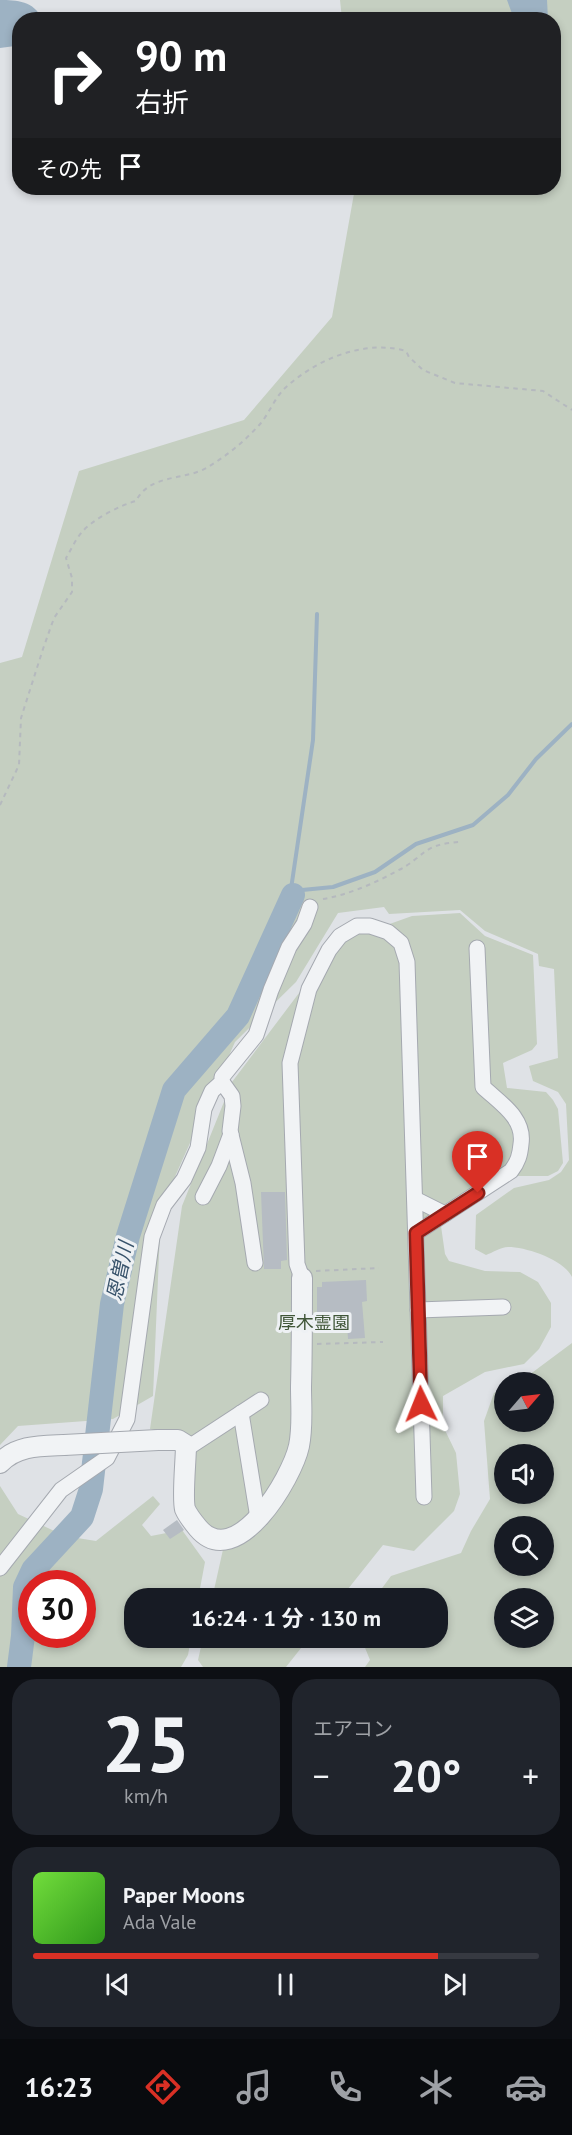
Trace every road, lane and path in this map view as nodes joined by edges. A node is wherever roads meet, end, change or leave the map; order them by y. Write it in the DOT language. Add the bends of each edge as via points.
graph roads {
  1 [pos="572,410"];
  2 [pos="0,805"];
  3 [pos="459,842"];
  4 [pos="310,907"];
  5 [pos="477,948"];
  6 [pos="222,1082"];
  7 [pos="231,1133"];
  8 [pos="203,1197"];
  9 [pos="415,1199"];
  10 [pos="445,1214"];
  11 [pos="416,1233"];
  12 [pos="255,1263"];
  13 [pos="379,1268"];
  14 [pos="301,1275"];
  15 [pos="503,1307"];
  16 [pos="418,1310"];
  17 [pos="383,1342"];
  18 [pos="302,1345"];
  19 [pos="261,1400"];
  20 [pos="241,1413"];
  21 [pos="186,1449"];
  22 [pos="0,1463"];
  23 [pos="424,1497"];
  24 [pos="258,1518"];
  25 [pos="0,1568"];
  1 -- 2 [label="path" via="543,391 455,382 423,370 406,351 394,347 354,351 320,363 283,390 261,423 239,445 206,468 164,479 146,489 136,501 82,532 66,558 72,592 54,618 43,649 21,718 19,765"];
  3 -- 4 [label="path" via="429,848 399,870"];
  4 -- 6 [label="street" via="289,947 256,1035"];
  5 -- 10 [label="street" via="483,1087 518,1120 523,1133 519,1161 511,1171"];
  6 -- 7 [label="street" via="232,1096"];
  6 -- 25 [label="street" via="212,1091 204,1108 198,1148 184,1179 164,1204 152,1237 127,1419 107,1458 61,1490"];
  7 -- 8 [label="street"];
  7 -- 12 [label="street"];
  9 -- 10 [label="street"];
  9 -- 11 [label="street"];
  9 -- 14 [label="street" via="407,962 401,943 388,932 357,926 340,936 329,950 309,989 290,1063 297,1264"];
  10 -- 11 [label="street"];
  11 -- 16 [label="street"];
  13 -- 14 [label="path"];
  14 -- 18 [label="street"];
  15 -- 16 [label="street"];
  16 -- 23 [label="street"];
  17 -- 18 [label="path"];
  18 -- 24 [label="street" via="299,1445 290,1474"];
  19 -- 20 [label="street"];
  20 -- 21 [label="street"];
  20 -- 24 [label="street"];
  21 -- 22 [label="street, bridge" via="178,1440 34,1446 19,1450"];
  21 -- 24 [label="street" via="185,1508 204,1535 219,1539 238,1536"];
}
